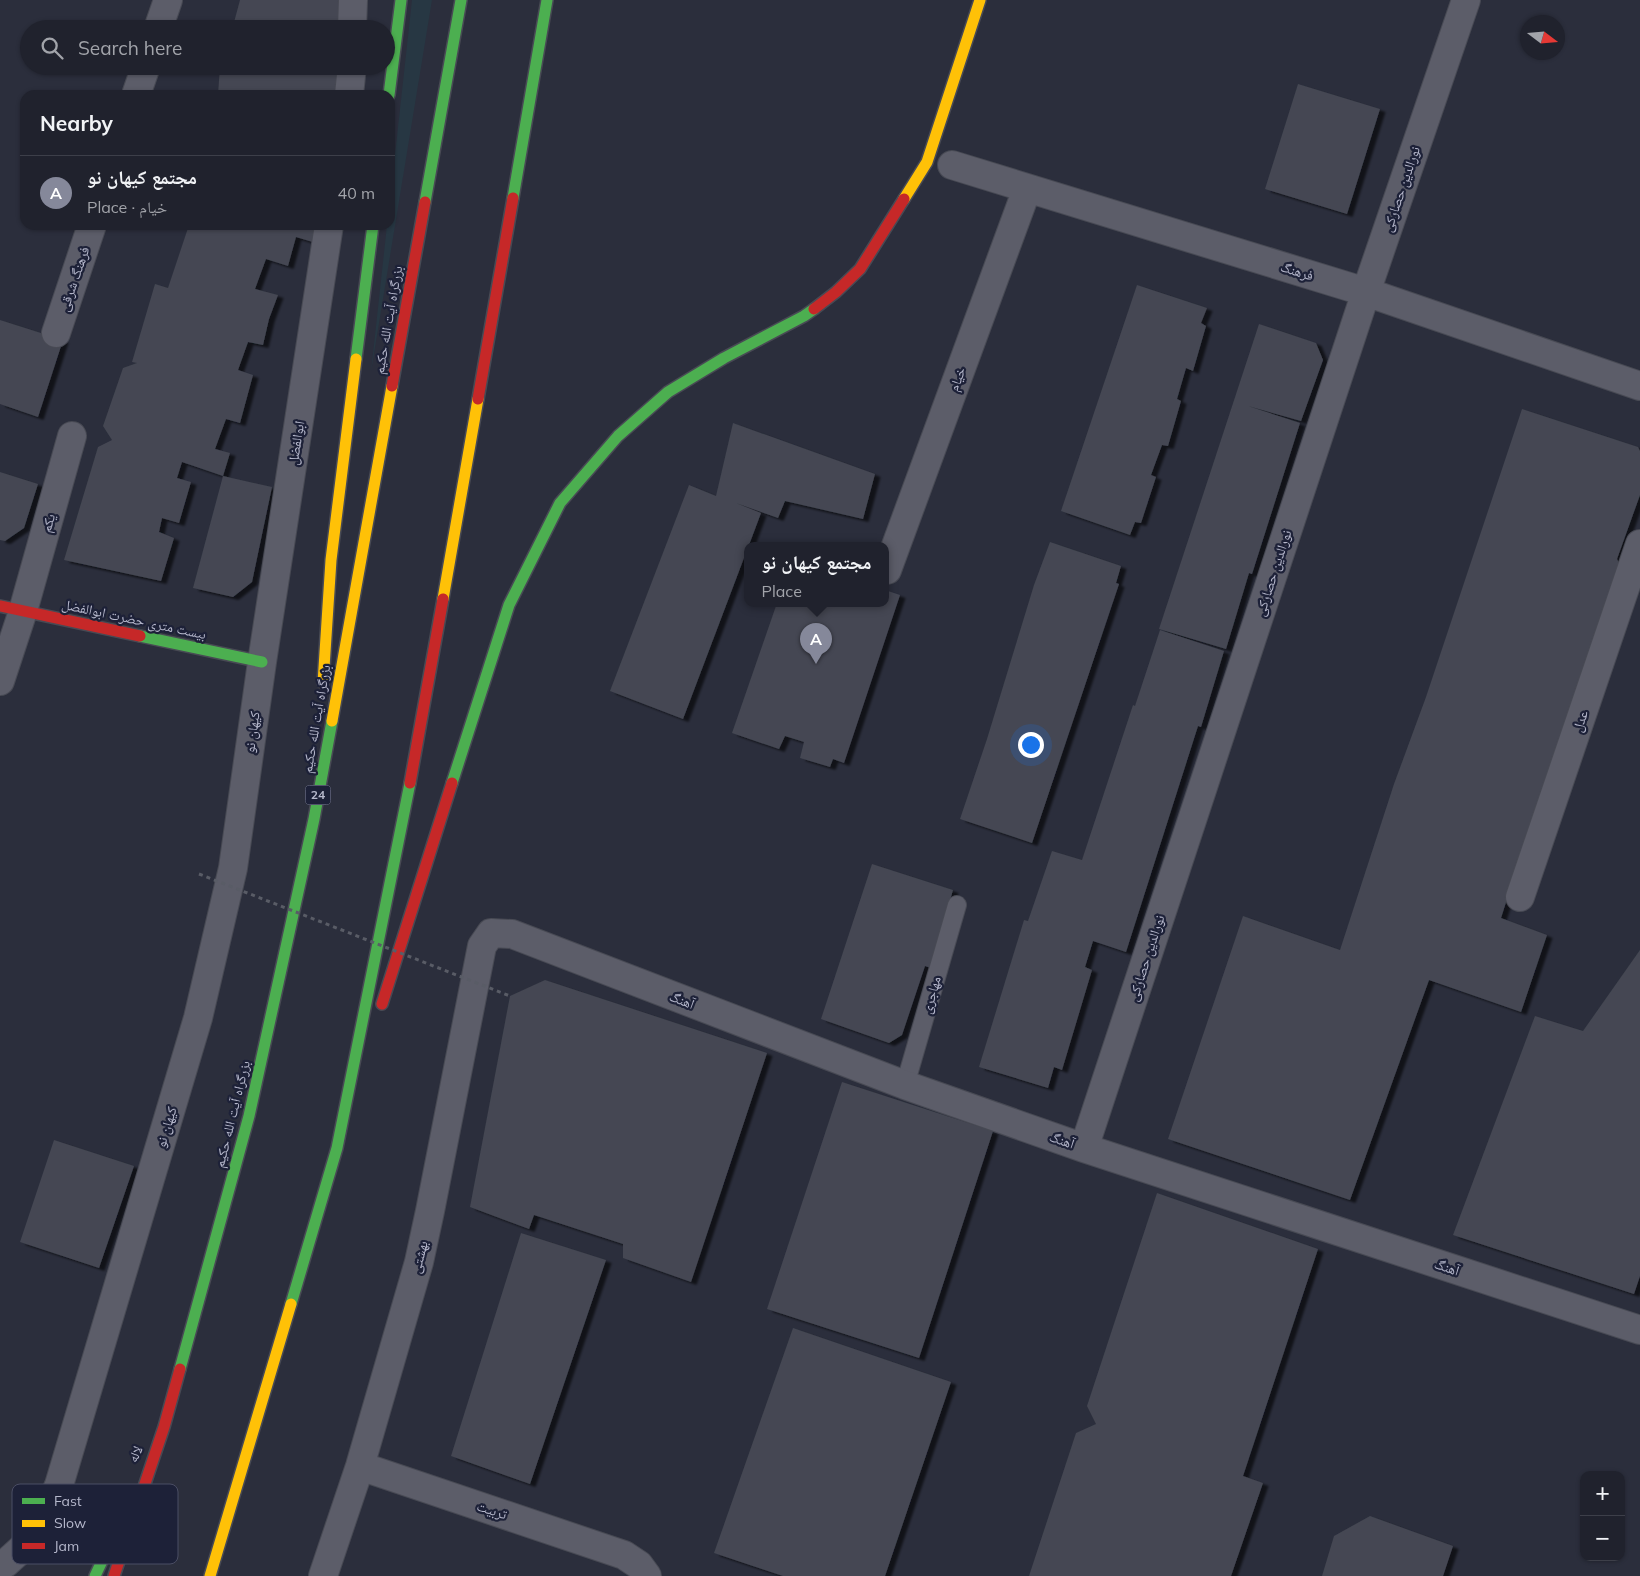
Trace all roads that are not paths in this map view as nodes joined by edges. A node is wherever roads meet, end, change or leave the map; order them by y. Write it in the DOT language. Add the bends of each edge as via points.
graph roads {
  1 [pos="168,0"];
  2 [pos="353,0"];
  3 [pos="401,0"];
  4 [pos="460,0"];
  5 [pos="547,0"];
  6 [pos="980,0"];
  7 [pos="1466,0"];
  8 [pos="161,20"];
  9 [pos="352,20"];
  10 [pos="395,48"];
  11 [pos="143,75"];
  12 [pos="351,75"];
  13 [pos="392,75"];
  14 [pos="138,90"];
  15 [pos="350,90"];
  16 [pos="390,90"];
  17 [pos="952,165"];
  18 [pos="1027,189"];
  19 [pos="90,230"];
  20 [pos="328,230"];
  21 [pos="372,230"];
  22 [pos="1366,292"];
  23 [pos="56,333"];
  24 [pos="1640,386"];
  25 [pos="72,436"];
  26 [pos="1640,544"];
  27 [pos="889,565"];
  28 [pos="12,608"];
  29 [pos="262,662"];
  30 [pos="0,682"];
  31 [pos="322,699"];
  32 [pos="320,719"];
  33 [pos="314,819"];
  34 [pos="1520,897"];
  35 [pos="957,905"];
  36 [pos="491,933"];
  37 [pos="378,1016"];
  38 [pos="369,1044"];
  39 [pos="905,1085"];
  40 [pos="337,1148"];
  41 [pos="1084,1148"];
  42 [pos="1640,1330"];
  43 [pos="164,1427"];
  44 [pos="360,1466"];
  45 [pos="59,1484"];
  46 [pos="138,1484"];
  47 [pos="145,1484"];
  48 [pos="12,1558"];
  49 [pos="101,1564"];
  50 [pos="118,1564"];
  51 [pos="0,1565"];
  52 [pos="95,1576"];
  53 [pos="114,1576"];
  54 [pos="210,1576"];
  55 [pos="324,1576"];
  56 [pos="647,1576"];
  1 -- 8 [label="street"];
  2 -- 9 [label="street"];
  3 -- 10 [label="main road"];
  4 -- 33 [label="main road, بزرگراه آیت الله حکیم / 24"];
  5 -- 40 [label="main road" via="425,706"];
  6 -- 37 [label="main road" via="927,162 860,269 804,316 668,392 618,436 560,503 509,605"];
  7 -- 22 [label="street, نورالدین حصارکی"];
  11 -- 14 [label="street"];
  12 -- 15 [label="street"];
  13 -- 16 [label="main road"];
  17 -- 18 [label="street, فرهنگ"];
  18 -- 22 [label="street, فرهنگ"];
  18 -- 27 [label="street, خیام"];
  19 -- 23 [label="street, فرهنگ شرقی"];
  20 -- 29 [label="street, ابوالفضل"];
  21 -- 31 [label="main road" via="331,560"];
  22 -- 24 [label="street, فرهنگ"];
  22 -- 41 [label="street, نورالدین حصارکی"];
  25 -- 28 [label="street, یکم"];
  26 -- 34 [label="street, عدل"];
  28 -- 29 [label="main road, بیست متری حضرت ابوالفضل"];
  28 -- 30 [label="street, یکم"];
  29 -- 45 [label="street, کیهان نو" via="233,868 198,1018"];
  32 -- 33 [label="main road"];
  33 -- 43 [label="main road, بزرگراه آیت الله حکیم / 24" via="249,1116"];
  35 -- 39 [label="lane, مهاجری"];
  36 -- 39 [label="street, آهنگ" via="512,934"];
  36 -- 44 [label="street, بهشتی" via="482,946 418,1262"];
  38 -- 40 [label="main road"];
  39 -- 41 [label="street, آهنگ"];
  40 -- 54 [label="main road"];
  41 -- 42 [label="street, آهنگ"];
  43 -- 46 [label="main road, لاله"];
  43 -- 47 [label="main road, بزرگراه آیت الله حکیم / 24"];
  44 -- 55 [label="street, بهشتی"];
  44 -- 56 [label="street, تربیت" via="624,1555 639,1565"];
  48 -- 51 [label="street, کیهان نو"];
  49 -- 52 [label="main road, لاله"];
  50 -- 53 [label="main road, بزرگراه آیت الله حکیم / 24"];
}
